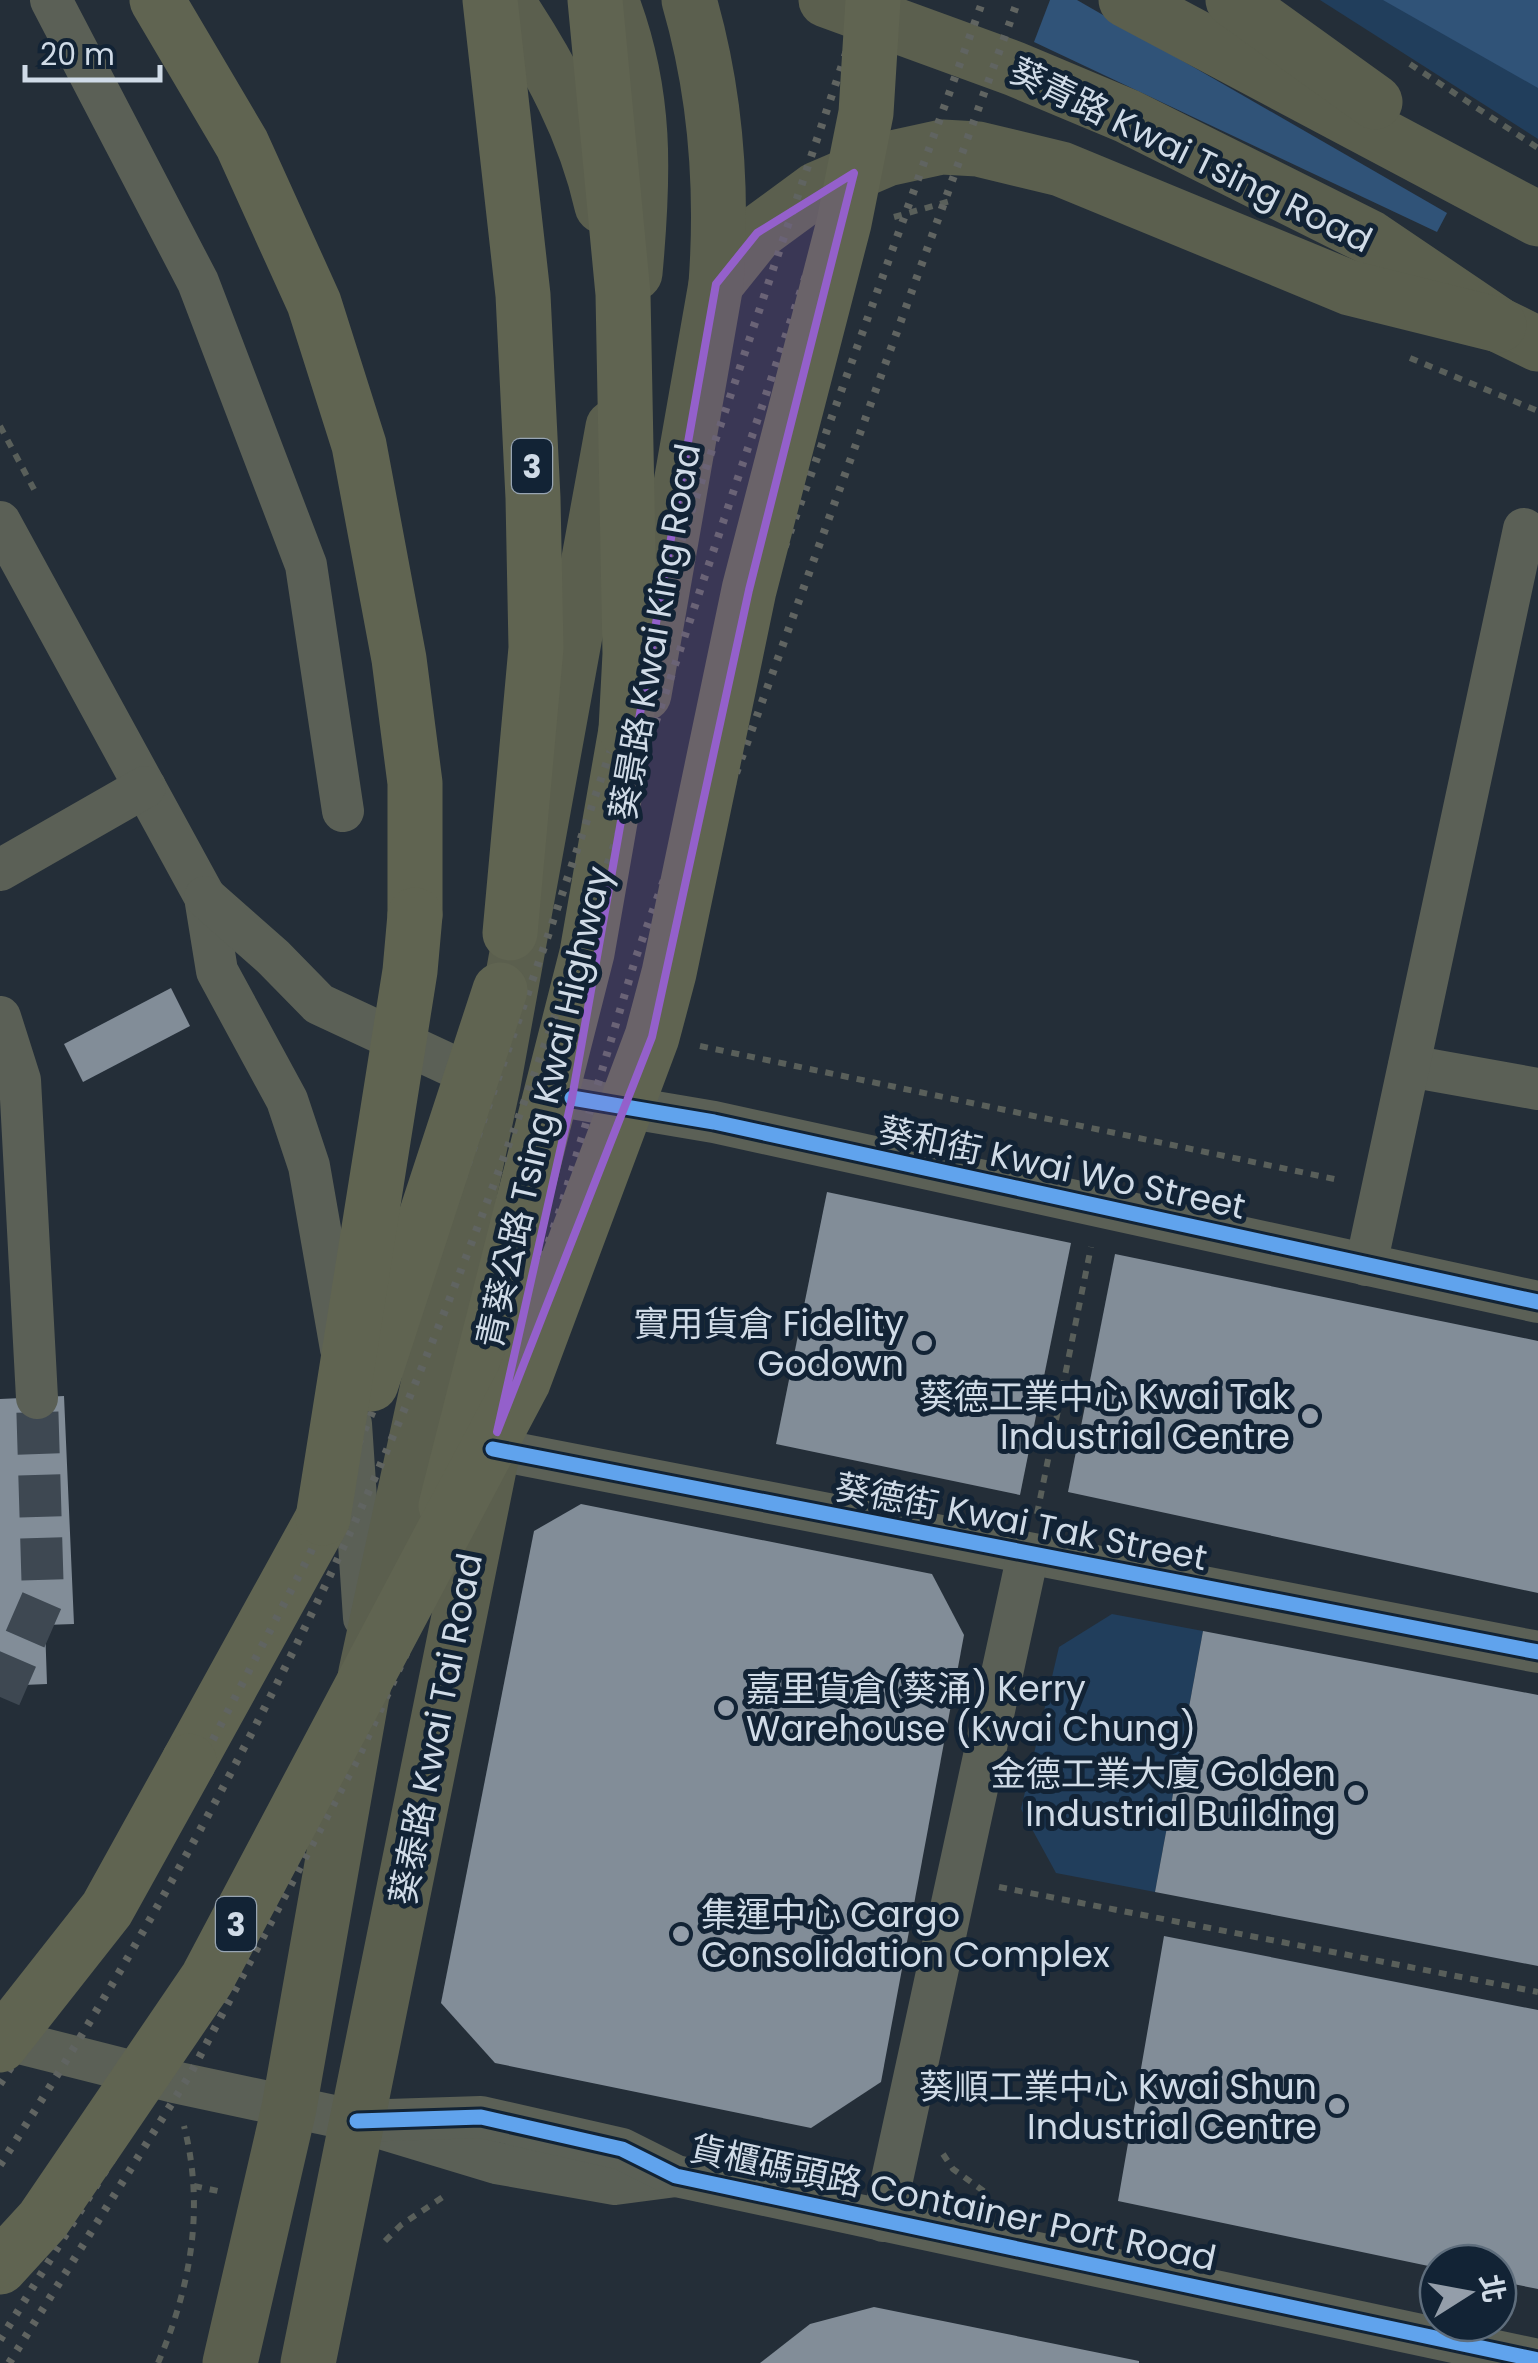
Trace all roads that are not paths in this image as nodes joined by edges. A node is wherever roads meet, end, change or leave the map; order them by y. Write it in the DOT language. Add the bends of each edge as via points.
graph roads {
  1 [pos="51,0"];
  2 [pos="157,0"];
  3 [pos="490,0"];
  4 [pos="506,0"];
  5 [pos="595,0"];
  6 [pos="611,0"];
  7 [pos="688,0"];
  8 [pos="826,0"];
  9 [pos="873,0"];
  10 [pos="1126,0"];
  11 [pos="1234,0"];
  12 [pos="1535,217"];
  13 [pos="716,284"];
  14 [pos="1519,334"];
  15 [pos="618,397"];
  16 [pos="0,522"];
  17 [pos="1524,530"];
  18 [pos="144,787"];
  19 [pos="342,811"];
  20 [pos="0,870"];
  21 [pos="205,897"];
  22 [pos="0,1017"];
  23 [pos="1409,1066"];
  24 [pos="492,1085"];
  25 [pos="1538,1089"];
  26 [pos="572,1098"];
  27 [pos="1366,1265"];
  28 [pos="1538,1302"];
  29 [pos="37,1398"];
  30 [pos="493,1448"];
  31 [pos="323,1518"];
  32 [pos="1040,1539"];
  33 [pos="432,1557"];
  34 [pos="1538,1652"];
  35 [pos="366,1672"];
  36 [pos="0,2038"];
  37 [pos="0,2045"];
  38 [pos="290,2108"];
  39 [pos="357,2121"];
  40 [pos="883,2220"];
  41 [pos="0,2267"];
  42 [pos="1538,2360"];
  43 [pos="230,2363"];
  44 [pos="308,2363"];
  1 -- 19 [label="street" via="198,282 306,565"];
  2 -- 31 [label="highway, bridge" via="242,144 314,303 359,445 415,783 410,971"];
  3 -- 31 [label="highway, 青葵公路 Tsing Kwai Highway / 3, bridge" via="523,295 534,536 536,648 510,933 500,990"];
  4 -- 15 [label="main road" via="552,72 590,157 616,281"];
  5 -- 33 [label="highway, 青葵公路 Tsing Kwai Highway / 3, bridge" via="623,294 626,730 587,953"];
  6 -- 15 [label="main road" via="642,123 642,199"];
  7 -- 13 [label="main road, 葵景路 Kwai King Road" via="713,116"];
  8 -- 14 [label="main road, 葵青路 Kwai Tsing Road" via="1126,116 1369,237"];
  9 -- 33 [label="highway, bridge" via="866,113 848,205 749,590 652,1037 523,1382"];
  10 -- 12 [label="main road"];
  11 -- 12 [label="main road"];
  13 -- 14 [label="main road" via="757,233 817,189 887,159 942,147 978,149 1061,169 1350,288"];
  13 -- 26 [label="main road, 葵景路 Kwai King Road"];
  15 -- 24 [label="main road"];
  16 -- 18 [label="street"];
  17 -- 23 [label="street"];
  18 -- 20 [label="street"];
  18 -- 21 [label="street"];
  21 -- 24 [label="street" via="319,1004"];
  21 -- 35 [label="street" via="217,971 287,1100 309,1166 350,1410"];
  22 -- 29 [label="street" via="20,1080"];
  23 -- 25 [label="street"];
  23 -- 27 [label="street"];
  24 -- 35 [label="main road"];
  26 -- 27 [label="street, 葵和街 Kwai Wo Street" via="733,1126"];
  26 -- 30 [label="main road, 葵泰路 Kwai Tai Road"];
  27 -- 28 [label="street, 葵和街 Kwai Wo Street"];
  30 -- 32 [label="street, 葵德街 Kwai Tak Street"];
  30 -- 39 [label="main road, 葵泰路 Kwai Tai Road"];
  31 -- 37 [label="highway, 青葵公路 Tsing Kwai Highway / 3, bridge" via="107,1909"];
  32 -- 34 [label="street, 葵德街 Kwai Tak Street"];
  32 -- 40 [label="street"];
  33 -- 41 [label="highway, 青葵公路 Tsing Kwai Highway / 3, bridge" via="206,1979 43,2220"];
  35 -- 38 [label="main road"];
  36 -- 38 [label="street, 貨櫃碼頭路 Container Port Road"];
  38 -- 39 [label="street, 貨櫃碼頭路 Container Port Road"];
  38 -- 43 [label="main road"];
  39 -- 40 [label="street, 貨櫃碼頭路 Container Port Road" via="482,2116 622,2149 676,2176"];
  39 -- 44 [label="main road, 葵泰路 Kwai Tai Road"];
  40 -- 42 [label="street, 貨櫃碼頭路 Container Port Road"];
}
